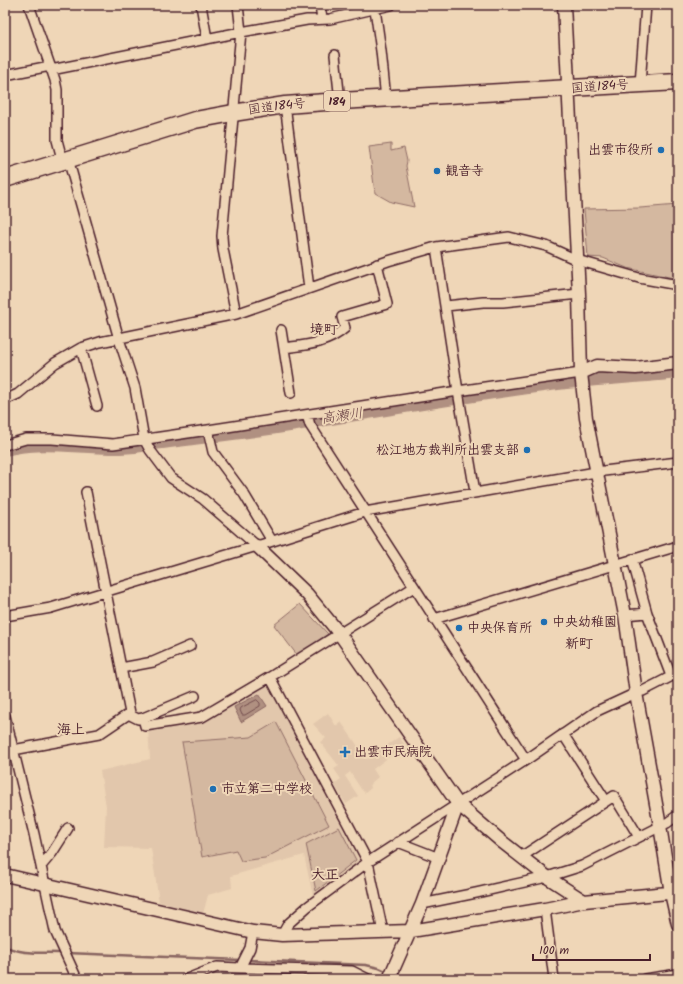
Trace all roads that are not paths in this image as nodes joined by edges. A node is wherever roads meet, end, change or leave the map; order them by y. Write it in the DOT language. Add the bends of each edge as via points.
graph roads {
  1 [pos="29,5"];
  2 [pos="201,5"];
  3 [pos="238,5"];
  4 [pos="320,5"];
  5 [pos="391,5"];
  6 [pos="564,5"];
  7 [pos="646,5"];
  8 [pos="374,9"];
  9 [pos="322,19"];
  10 [pos="241,32"];
  11 [pos="207,39"];
  12 [pos="335,55"];
  13 [pos="51,68"];
  14 [pos="5,75"];
  15 [pos="678,82"];
  16 [pos="640,84"];
  17 [pos="569,89"];
  18 [pos="386,98"];
  19 [pos="340,101"];
  20 [pos="285,105"];
  21 [pos="233,113"];
  22 [pos="68,159"];
  23 [pos="5,179"];
  24 [pos="436,247"];
  25 [pos="577,260"];
  26 [pos="378,264"];
  27 [pos="678,285"];
  28 [pos="309,288"];
  29 [pos="579,294"];
  30 [pos="446,306"];
  31 [pos="236,314"];
  32 [pos="281,330"];
  33 [pos="119,339"];
  34 [pos="81,348"];
  35 [pos="284,348"];
  36 [pos="678,363"];
  37 [pos="581,373"];
  38 [pos="458,391"];
  39 [pos="291,393"];
  40 [pos="5,400"];
  41 [pos="97,406"];
  42 [pos="307,415"];
  43 [pos="208,430"];
  44 [pos="144,439"];
  45 [pos="5,445"];
  46 [pos="678,462"];
  47 [pos="596,472"];
  48 [pos="86,492"];
  49 [pos="475,492"];
  50 [pos="365,512"];
  51 [pos="272,541"];
  52 [pos="257,546"];
  53 [pos="678,546"];
  54 [pos="632,559"];
  55 [pos="614,564"];
  56 [pos="414,587"];
  57 [pos="105,592"];
  58 [pos="647,613"];
  59 [pos="625,615"];
  60 [pos="5,616"];
  61 [pos="434,619"];
  62 [pos="339,633"];
  63 [pos="190,646"];
  64 [pos="121,668"];
  65 [pos="675,675"];
  66 [pos="270,677"];
  67 [pos="636,693"];
  68 [pos="195,696"];
  69 [pos="130,713"];
  70 [pos="5,716"];
  71 [pos="143,718"];
  72 [pos="563,734"];
  73 [pos="14,750"];
  74 [pos="526,760"];
  75 [pos="606,801"];
  76 [pos="458,804"];
  77 [pos="678,816"];
  78 [pos="660,826"];
  79 [pos="68,828"];
  80 [pos="640,837"];
  81 [pos="398,842"];
  82 [pos="521,856"];
  83 [pos="439,858"];
  84 [pos="368,862"];
  85 [pos="42,866"];
  86 [pos="5,875"];
  87 [pos="547,877"];
  88 [pos="44,884"];
  89 [pos="674,893"];
  90 [pos="584,901"];
  91 [pos="422,904"];
  92 [pos="545,909"];
  93 [pos="678,924"];
  94 [pos="411,931"];
  95 [pos="253,932"];
  96 [pos="383,932"];
  97 [pos="282,935"];
  98 [pos="240,968"];
  99 [pos="678,974"];
  100 [pos="77,979"];
  101 [pos="187,979"];
  102 [pos="368,979"];
  103 [pos="389,979"];
  104 [pos="554,979"];
  105 [pos="645,979"];
  1 -- 13 [label="street"];
  2 -- 11 [label="street"];
  3 -- 10 [label="street"];
  4 -- 9 [label="street"];
  5 -- 8 [label="street"];
  6 -- 17 [label="street"];
  7 -- 16 [label="street"];
  8 -- 9 [label="street"];
  8 -- 18 [label="street"];
  9 -- 10 [label="street"];
  10 -- 11 [label="street"];
  10 -- 21 [label="street"];
  11 -- 13 [label="street"];
  12 -- 19 [label="street"];
  13 -- 14 [label="street"];
  13 -- 22 [label="street" via="57,90 57,140 61,155"];
  15 -- 16 [label="highway, 国道184号 / 184"];
  16 -- 17 [label="highway, 国道184号 / 184"];
  17 -- 18 [label="highway, 国道184号 / 184"];
  17 -- 25 [label="street"];
  18 -- 19 [label="highway, 国道184号 / 184"];
  19 -- 20 [label="highway, 国道184号 / 184"];
  20 -- 21 [label="highway, 国道184号 / 184"];
  20 -- 28 [label="street"];
  21 -- 22 [label="highway, 国道184号 / 184" via="195,120"];
  21 -- 31 [label="street" via="222,236"];
  22 -- 23 [label="highway, 国道184号 / 184"];
  22 -- 33 [label="street"];
  24 -- 25 [label="street" via="509,237 546,246"];
  24 -- 26 [label="street"];
  24 -- 30 [label="street"];
  25 -- 27 [label="street" via="639,278"];
  25 -- 29 [label="street"];
  26 -- 28 [label="street"];
  26 -- 35 [label="street" via="387,304 342,317 345,328 317,344"];
  28 -- 31 [label="street"];
  29 -- 30 [label="street"];
  29 -- 37 [label="street"];
  30 -- 38 [label="street"];
  31 -- 33 [label="street"];
  32 -- 35 [label="street"];
  33 -- 34 [label="street"];
  33 -- 44 [label="street" via="135,388"];
  34 -- 40 [label="street" via="55,363 18,394"];
  34 -- 41 [label="street"];
  35 -- 39 [label="street"];
  36 -- 37 [label="street" via="636,368 598,366"];
  37 -- 38 [label="street"];
  37 -- 47 [label="street"];
  38 -- 42 [label="street"];
  38 -- 49 [label="street"];
  42 -- 43 [label="street"];
  42 -- 50 [label="street" via="310,425"];
  43 -- 44 [label="street"];
  43 -- 51 [label="street" via="213,452 244,494"];
  44 -- 45 [label="street" via="113,444 26,439"];
  44 -- 52 [label="street" via="171,478 203,499"];
  46 -- 47 [label="street"];
  47 -- 49 [label="street"];
  47 -- 55 [label="street"];
  48 -- 57 [label="street"];
  49 -- 50 [label="street"];
  50 -- 51 [label="street"];
  50 -- 56 [label="street"];
  51 -- 52 [label="street"];
  52 -- 57 [label="street"];
  52 -- 62 [label="street" via="307,594"];
  53 -- 54 [label="street"];
  54 -- 55 [label="street"];
  54 -- 58 [label="street"];
  55 -- 59 [label="street"];
  55 -- 61 [label="street"];
  56 -- 61 [label="street"];
  56 -- 62 [label="street"];
  57 -- 60 [label="street" via="51,608"];
  57 -- 64 [label="street"];
  58 -- 59 [label="street"];
  58 -- 65 [label="street"];
  59 -- 67 [label="street"];
  61 -- 74 [label="street"];
  62 -- 66 [label="street"];
  62 -- 76 [label="street"];
  63 -- 64 [label="street" via="153,662"];
  64 -- 69 [label="street"];
  65 -- 67 [label="street"];
  66 -- 71 [label="street" via="202,717 145,726"];
  66 -- 84 [label="street"];
  67 -- 72 [label="street" via="597,711"];
  67 -- 78 [label="street"];
  68 -- 71 [label="street"];
  69 -- 71 [label="street" via="138,719"];
  69 -- 73 [label="street" via="99,734"];
  70 -- 73 [label="street"];
  72 -- 74 [label="street"];
  72 -- 75 [label="street"];
  73 -- 85 [label="street"];
  74 -- 76 [label="street"];
  75 -- 80 [label="street" via="614,796"];
  75 -- 82 [label="street"];
  76 -- 81 [label="street"];
  76 -- 82 [label="street"];
  76 -- 83 [label="street"];
  77 -- 78 [label="street"];
  78 -- 80 [label="street"];
  78 -- 89 [label="street"];
  79 -- 85 [label="street"];
  80 -- 87 [label="street" via="582,866"];
  81 -- 83 [label="street"];
  81 -- 84 [label="street"];
  82 -- 87 [label="street"];
  83 -- 91 [label="street"];
  84 -- 96 [label="street"];
  84 -- 97 [label="street" via="307,907 288,924"];
  85 -- 88 [label="street"];
  86 -- 88 [label="street"];
  87 -- 90 [label="street"];
  87 -- 91 [label="street"];
  88 -- 95 [label="street"];
  88 -- 100 [label="street" via="55,931"];
  89 -- 90 [label="street"];
  89 -- 93 [label="street"];
  90 -- 92 [label="street"];
  91 -- 94 [label="street"];
  92 -- 94 [label="street"];
  92 -- 104 [label="street"];
  94 -- 96 [label="street"];
  94 -- 103 [label="street"];
  95 -- 97 [label="street"];
  95 -- 98 [label="street" via="250,948"];
  96 -- 97 [label="street"];
  98 -- 101 [label="street" via="217,967"];
  98 -- 102 [label="street" via="352,971"];
  99 -- 105 [label="street"];
}
